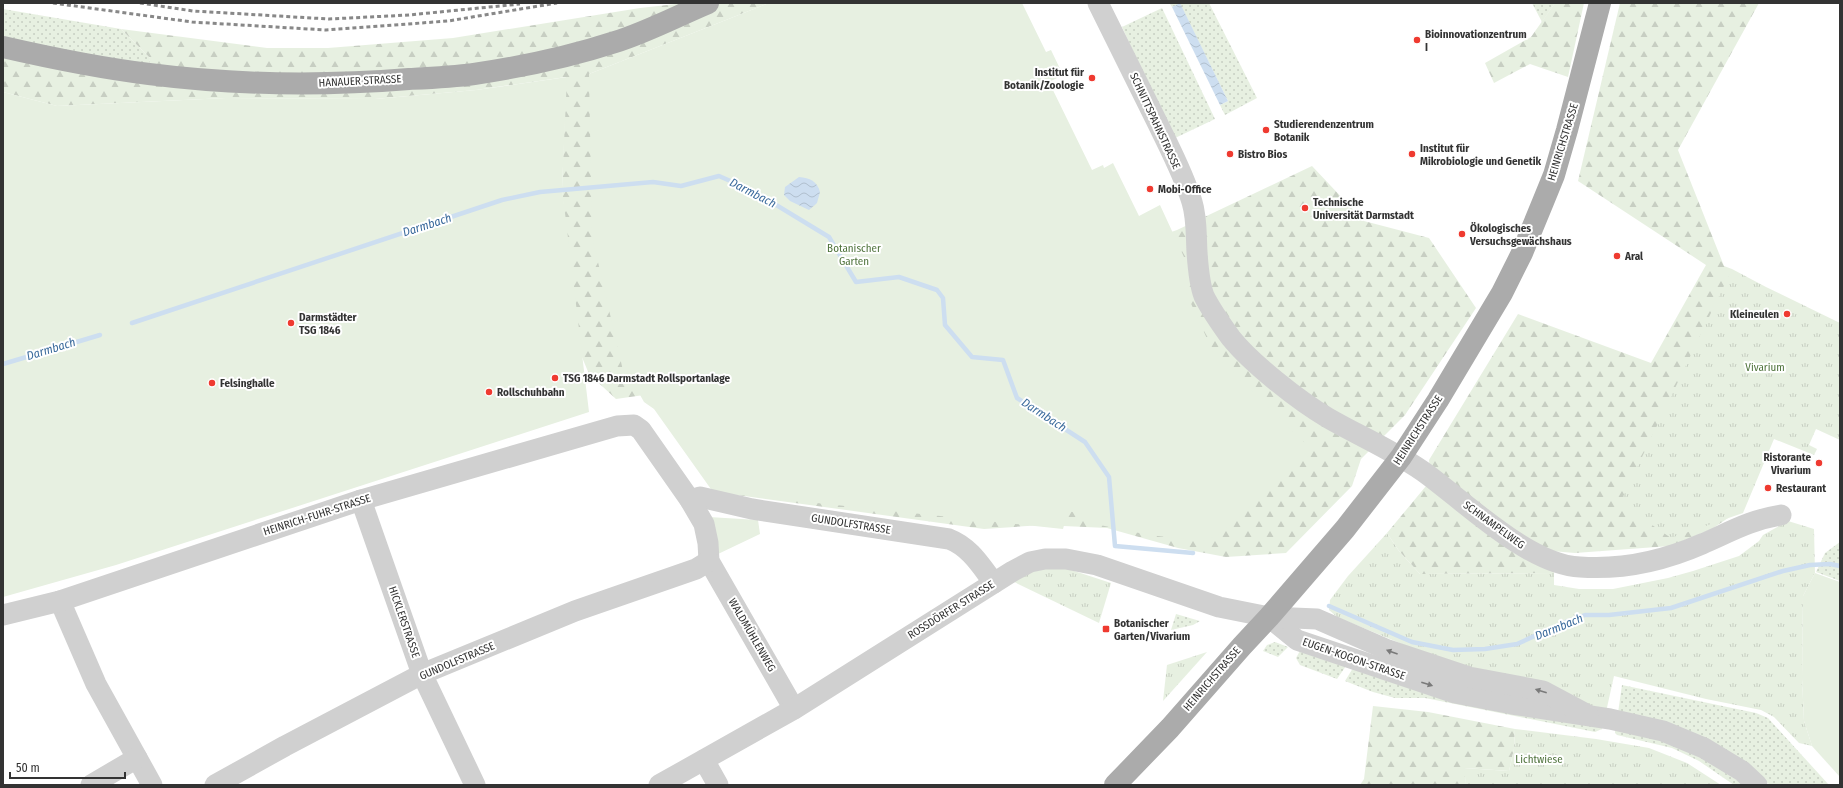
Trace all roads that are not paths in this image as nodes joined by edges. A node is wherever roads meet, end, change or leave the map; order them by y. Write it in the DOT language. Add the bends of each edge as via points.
graph roads {
  1 [pos="708,3"];
  2 [pos="1098,3"];
  3 [pos="1600,3"];
  4 [pos="3,47"];
  5 [pos="1401,457"];
  6 [pos="362,500"];
  7 [pos="690,500"];
  8 [pos="1781,514"];
  9 [pos="709,561"];
  10 [pos="994,583"];
  11 [pos="60,601"];
  12 [pos="3,615"];
  13 [pos="1270,617"];
  14 [pos="422,674"];
  15 [pos="794,709"];
  16 [pos="137,758"];
  17 [pos="704,760"];
  18 [pos="92,785"];
  19 [pos="152,785"];
  20 [pos="215,785"];
  21 [pos="475,785"];
  22 [pos="659,785"];
  23 [pos="718,785"];
  24 [pos="1115,785"];
  25 [pos="1757,785"];
  1 -- 4 [label="main road, HANAUER STRASSE" via="627,38 562,57 473,74 374,82 269,83 149,74 66,61"];
  2 -- 5 [label="street, SCHNITTSPAHNSTRASSE" via="1170,149 1192,202 1202,287 1205,297 1232,339 1265,371 1325,416"];
  3 -- 5 [label="main road, HEINRICHSTRASSE" via="1564,144 1522,253 1484,325"];
  5 -- 8 [label="street, SCHNAMPELWEG" via="1522,546 1543,558 1576,567 1600,568 1648,562 1678,554 1759,519"];
  5 -- 13 [label="main road, HEINRICHSTRASSE" via="1345,529"];
  6 -- 7 [label="street, HEINRICH-FUHR-STRASSE" via="617,426 634,425 641,430"];
  6 -- 11 [label="street, HEINRICH-FUHR-STRASSE"];
  6 -- 14 [label="street, HICKLERSTRASSE"];
  7 -- 9 [label="street" via="704,524"];
  7 -- 10 [label="street, GUNDOLFSTRASSE" via="700,497 752,509 949,539 960,543 973,555"];
  9 -- 14 [label="street, GUNDOLFSTRASSE" via="696,569 575,611"];
  9 -- 15 [label="street, WALDMÜHLENWEG"];
  10 -- 13 [label="street, ROSSDÖRFER STRASSE" via="1030,562 1066,559 1097,565 1220,607"];
  10 -- 15 [label="street, ROSSDÖRFER STRASSE"];
  11 -- 12 [label="street, HEINRICH-FUHR-STRASSE"];
  11 -- 16 [label="street" via="96,684"];
  13 -- 24 [label="main road, HEINRICHSTRASSE"];
  13 -- 25 [label="street, EUGEN-KOGON-STRASSE" via="1317,619 1388,650 1468,678 1543,691 1588,715 1663,731 1704,748 1742,771"];
  14 -- 20 [label="street, GUNDOLFSTRASSE"];
  14 -- 21 [label="street, HICKLERSTRASSE"];
  15 -- 17 [label="street, ROSSDÖRFER STRASSE"];
  16 -- 18 [label="street"];
  16 -- 19 [label="street"];
  17 -- 22 [label="street, ROSSDÖRFER STRASSE"];
  17 -- 23 [label="street"];
}
